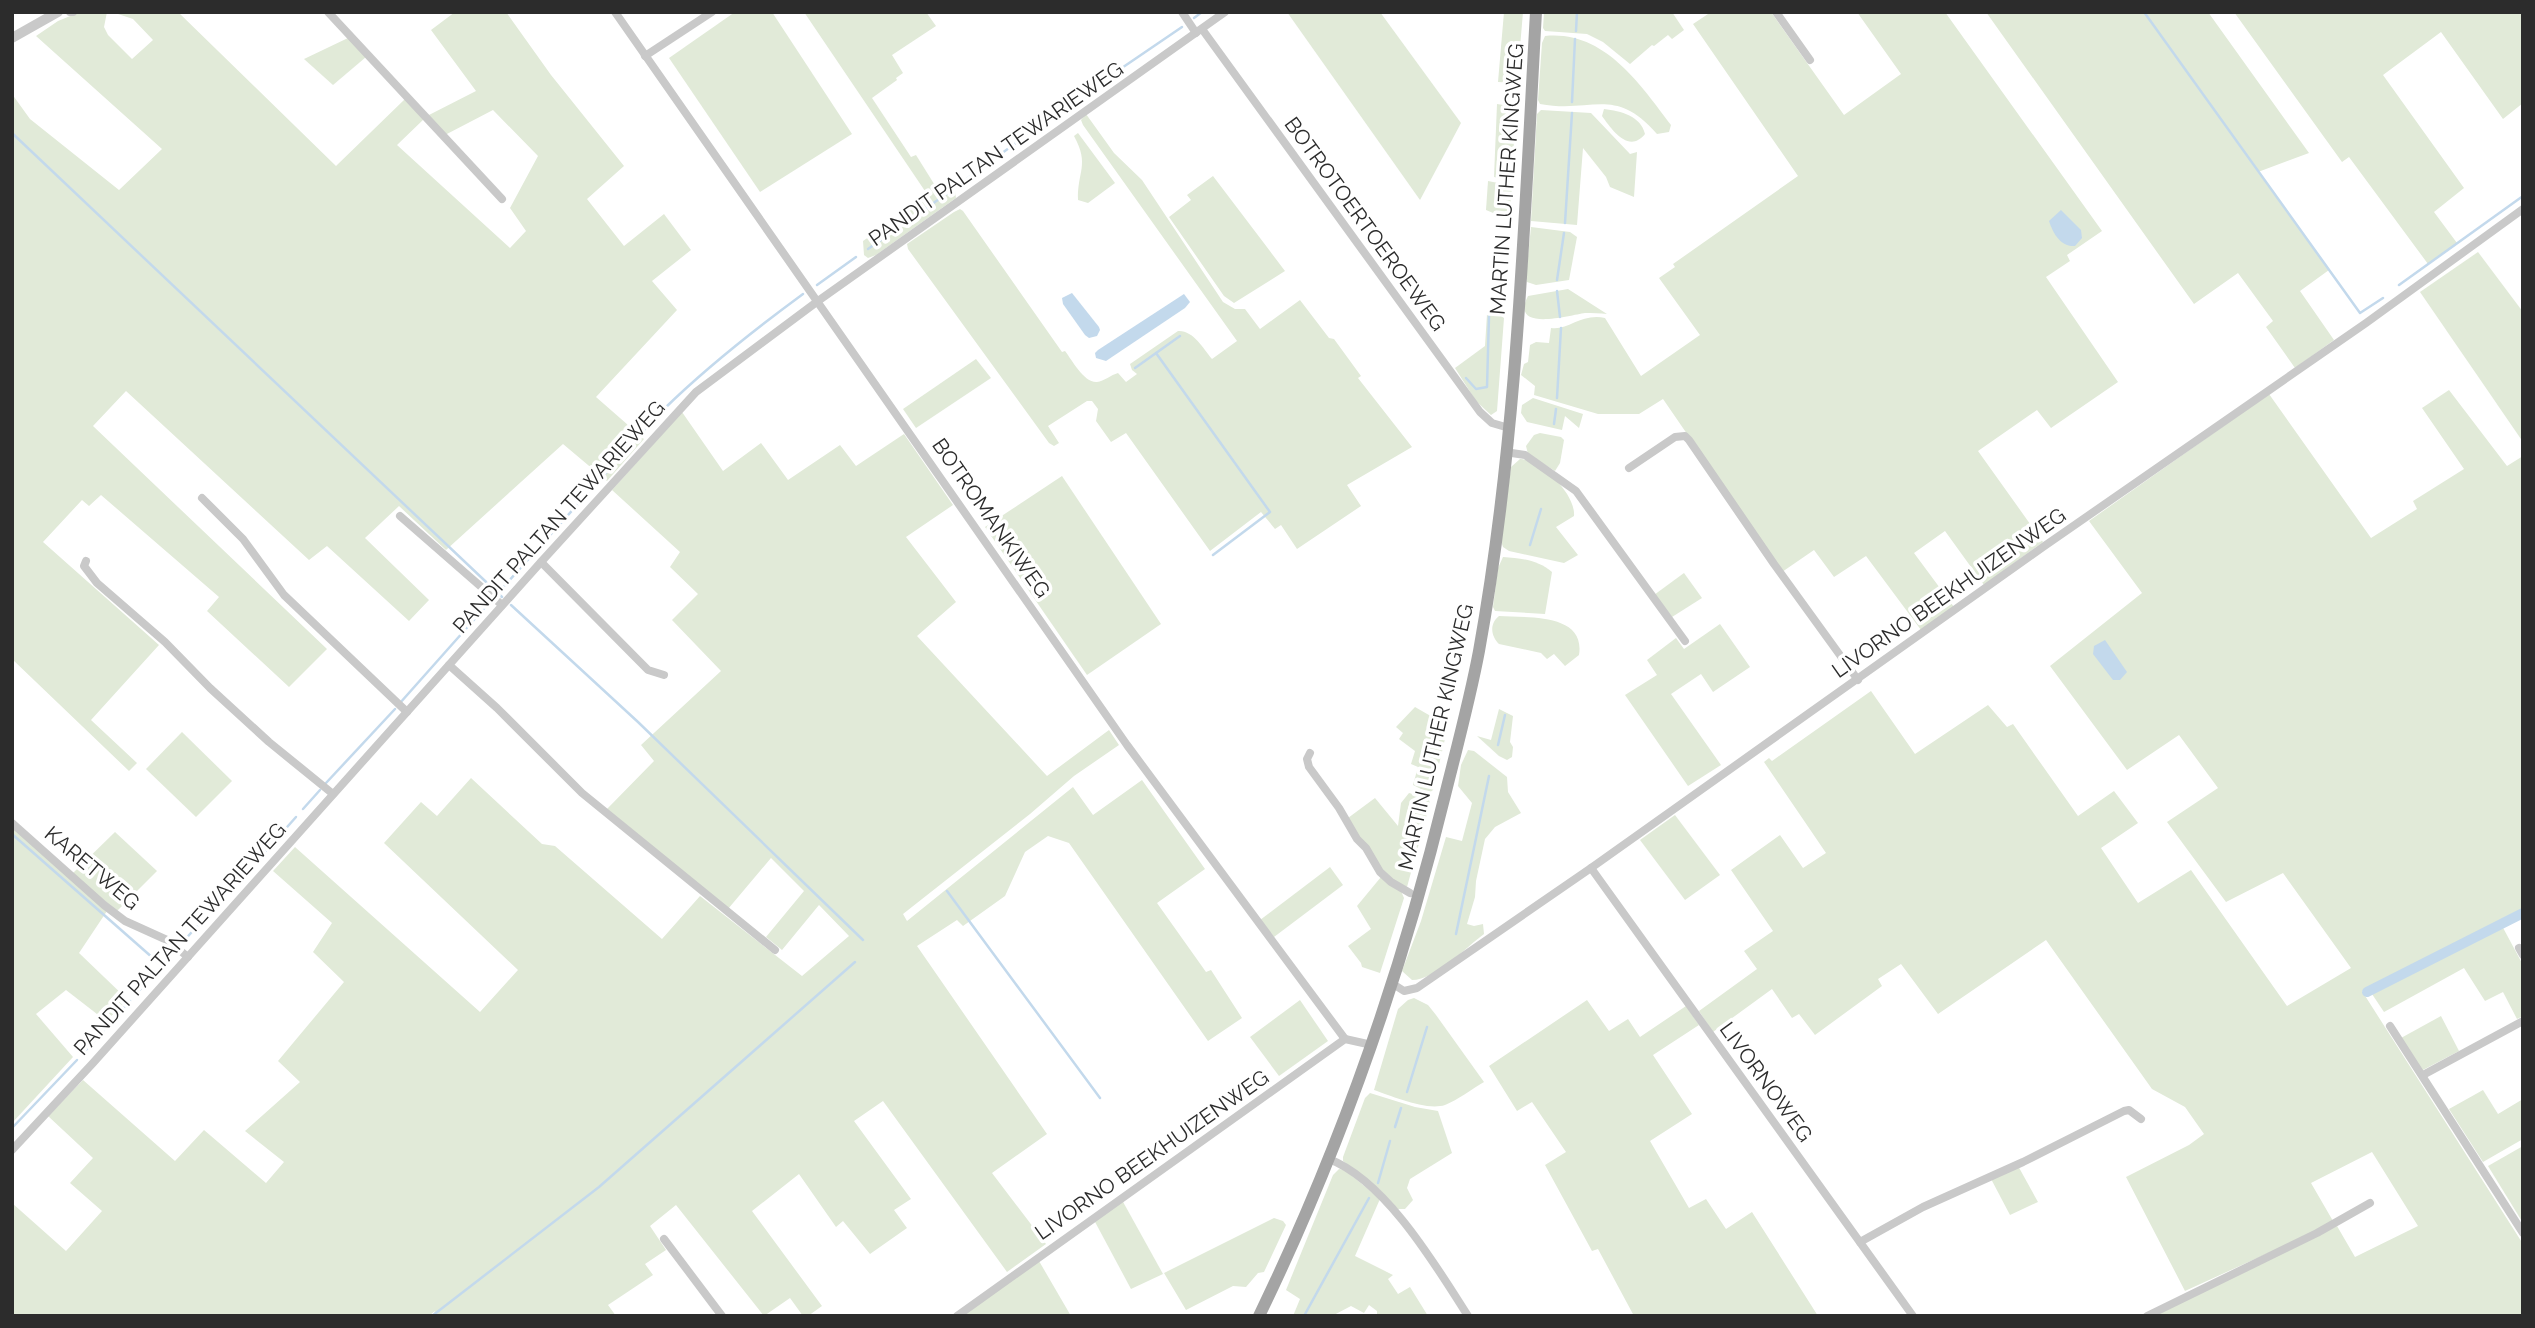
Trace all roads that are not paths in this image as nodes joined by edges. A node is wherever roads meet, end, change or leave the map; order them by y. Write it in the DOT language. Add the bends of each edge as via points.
graph roads {
  1 [pos="58,12"];
  2 [pos="328,12"];
  3 [pos="615,12"];
  4 [pos="712,12"];
  5 [pos="1182,12"];
  6 [pos="1225,12"];
  7 [pos="1536,12"];
  8 [pos="1776,12"];
  9 [pos="1199,31"];
  10 [pos="12,38"];
  11 [pos="645,56"];
  12 [pos="1810,60"];
  13 [pos="502,199"];
  14 [pos="2523,209"];
  15 [pos="818,301"];
  16 [pos="1509,428"];
  17 [pos="1505,453"];
  18 [pos="1629,468"];
  19 [pos="202,498"];
  20 [pos="400,516"];
  21 [pos="86,561"];
  22 [pos="541,562"];
  23 [pos="502,605"];
  24 [pos="1685,641"];
  25 [pos="449,665"];
  26 [pos="664,675"];
  27 [pos="1858,680"];
  28 [pos="407,712"];
  29 [pos="1310,753"];
  30 [pos="333,794"];
  31 [pos="12,823"];
  32 [pos="1591,869"];
  33 [pos="1410,893"];
  34 [pos="775,950"];
  35 [pos="188,957"];
  36 [pos="1392,984"];
  37 [pos="2523,1021"];
  38 [pos="2390,1026"];
  39 [pos="1345,1039"];
  40 [pos="1371,1045"];
  41 [pos="2423,1075"];
  42 [pos="2141,1118"];
  43 [pos="12,1150"];
  44 [pos="1329,1159"];
  45 [pos="2370,1203"];
  46 [pos="2523,1233"];
  47 [pos="664,1239"];
  48 [pos="1860,1242"];
  49 [pos="722,1316"];
  50 [pos="957,1316"];
  51 [pos="1259,1316"];
  52 [pos="1468,1316"];
  53 [pos="1913,1316"];
  54 [pos="2147,1316"];
  1 -- 10 [label="street"];
  2 -- 13 [label="street"];
  3 -- 11 [label="street, BOTROMANKIWEG"];
  4 -- 11 [label="street"];
  5 -- 9 [label="street, BOTROTOERTOEROEWEG"];
  6 -- 9 [label="street, PANDIT PALTAN TEWARIEWEG"];
  7 -- 16 [label="main road, MARTIN LUTHER KINGWEG"];
  8 -- 12 [label="street"];
  9 -- 15 [label="street, PANDIT PALTAN TEWARIEWEG"];
  9 -- 16 [label="street, BOTROTOERTOEROEWEG" via="1480,412 1492,424"];
  11 -- 15 [label="street, BOTROMANKIWEG"];
  14 -- 27 [label="street, LIVORNO BEEKHUIZENWEG"];
  15 -- 22 [label="street, PANDIT PALTAN TEWARIEWEG" via="696,392"];
  15 -- 39 [label="street, BOTROMANKIWEG" via="1127,745"];
  16 -- 17 [label="main road, MARTIN LUTHER KINGWEG"];
  17 -- 24 [label="street" via="1525,455 1576,491"];
  17 -- 36 [label="main road, MARTIN LUTHER KINGWEG" via="1478,653 1427,866"];
  18 -- 27 [label="street" via="1675,437 1685,436"];
  19 -- 28 [label="street" via="243,539 284,595"];
  20 -- 23 [label="street"];
  21 -- 30 [label="street" via="84,566 97,583 269,742"];
  22 -- 23 [label="street, PANDIT PALTAN TEWARIEWEG"];
  22 -- 26 [label="street" via="648,670"];
  23 -- 25 [label="street, PANDIT PALTAN TEWARIEWEG"];
  25 -- 28 [label="street, PANDIT PALTAN TEWARIEWEG"];
  25 -- 34 [label="street" via="582,793"];
  27 -- 32 [label="street, LIVORNO BEEKHUIZENWEG"];
  28 -- 30 [label="street, PANDIT PALTAN TEWARIEWEG"];
  29 -- 33 [label="street" via="1310,767 1380,872"];
  30 -- 35 [label="street, PANDIT PALTAN TEWARIEWEG"];
  31 -- 35 [label="street, KARETWEG" via="125,921 167,940"];
  32 -- 36 [label="street, LIVORNO BEEKHUIZENWEG" via="1417,988 1404,990"];
  32 -- 48 [label="street, LIVORNOWEG"];
  35 -- 43 [label="street, PANDIT PALTAN TEWARIEWEG"];
  36 -- 40 [label="main road, MARTIN LUTHER KINGWEG"];
  37 -- 41 [label="street"];
  38 -- 41 [label="street"];
  39 -- 40 [label="street"];
  39 -- 50 [label="street, LIVORNO BEEKHUIZENWEG"];
  40 -- 44 [label="main road, MARTIN LUTHER KINGWEG"];
  41 -- 46 [label="street"];
  42 -- 48 [label="street" via="2123,1111"];
  44 -- 51 [label="main road, MARTIN LUTHER KINGWEG"];
  44 -- 52 [label="street" via="1358,1175 1400,1216"];
  45 -- 54 [label="street"];
  47 -- 49 [label="street"];
  48 -- 53 [label="street, LIVORNOWEG"];
}
